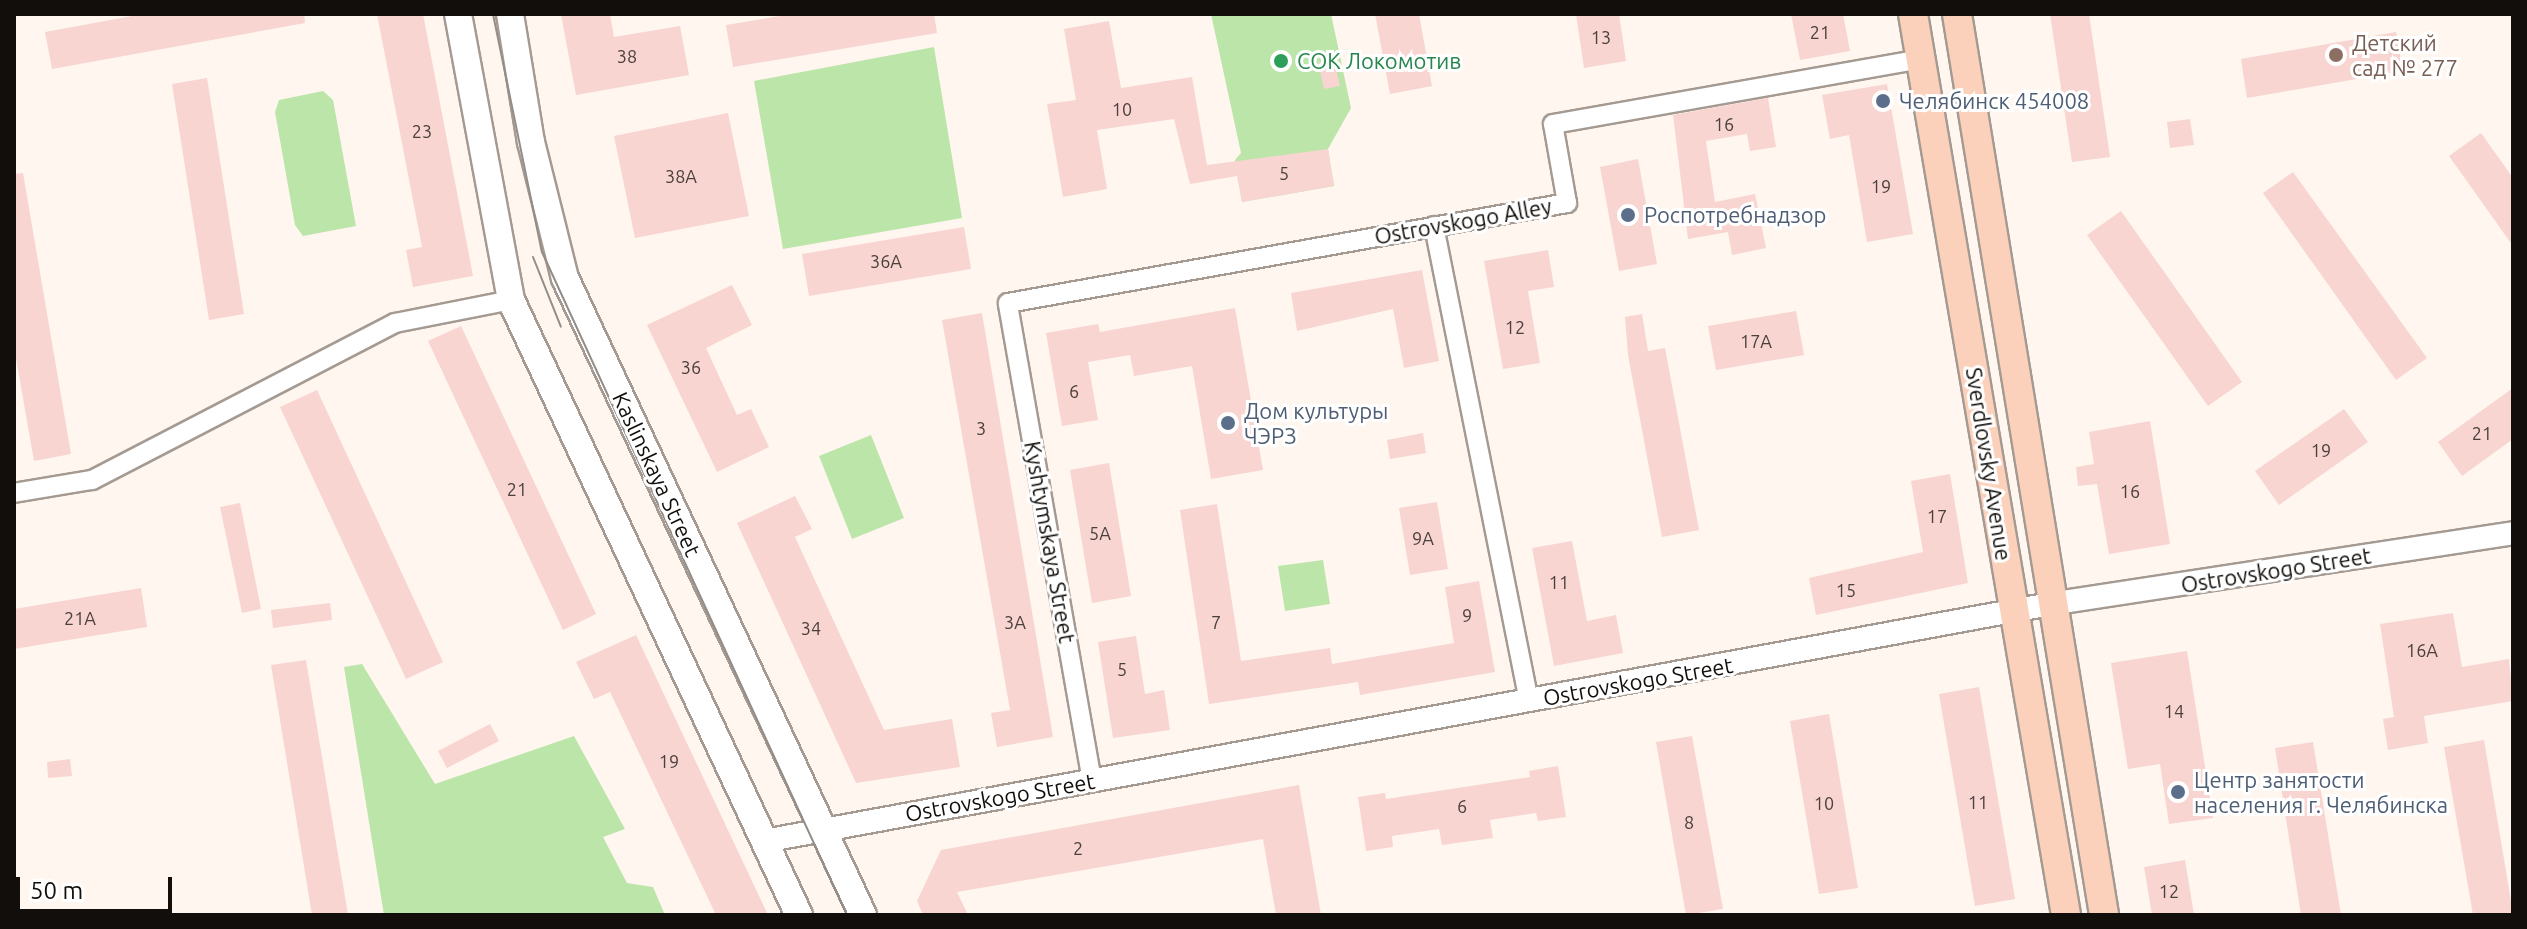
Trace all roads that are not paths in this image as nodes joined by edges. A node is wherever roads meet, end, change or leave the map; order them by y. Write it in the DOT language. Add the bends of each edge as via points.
graph roads {
  1 [pos="458,14"];
  2 [pos="510,14"];
  3 [pos="1913,14"];
  4 [pos="1957,14"];
  5 [pos="1920,59"];
  6 [pos="1434,226"];
  7 [pos="511,300"];
  8 [pos="1008,303"];
  9 [pos="14,493"];
  10 [pos="2513,533"];
  11 [pos="2050,604"];
  12 [pos="2013,611"];
  13 [pos="1529,701"];
  14 [pos="1092,781"];
  15 [pos="823,829"];
  16 [pos="764,841"];
  17 [pos="799,915"];
  18 [pos="863,915"];
  19 [pos="2066,915"];
  20 [pos="2104,915"];
  1 -- 7 [label="main road"];
  2 -- 15 [label="main road, Kaslinskaya Street" via="531,142 565,278"];
  3 -- 5 [label="main road, Sverdlovsky Avenue"];
  4 -- 11 [label="main road, Sverdlovsky Avenue"];
  5 -- 6 [label="street, Ostrovskogo Alley" via="1553,124 1567,203"];
  5 -- 12 [label="main road, Sverdlovsky Avenue"];
  6 -- 8 [label="street, Ostrovskogo Alley"];
  6 -- 13 [label="street"];
  7 -- 9 [label="street" via="395,323 92,480"];
  7 -- 16 [label="main road"];
  8 -- 14 [label="street, Kyshtymskaya Street"];
  10 -- 11 [label="street, Ostrovskogo Street"];
  11 -- 12 [label="street, Ostrovskogo Street"];
  11 -- 20 [label="main road, Sverdlovsky Avenue"];
  12 -- 13 [label="street, Ostrovskogo Street"];
  12 -- 19 [label="main road, Sverdlovsky Avenue"];
  13 -- 14 [label="street, Ostrovskogo Street"];
  14 -- 15 [label="street, Ostrovskogo Street"];
  15 -- 16 [label="street, Ostrovskogo Street"];
  15 -- 18 [label="main road, Kaslinskaya Street"];
  16 -- 17 [label="main road"];
}
